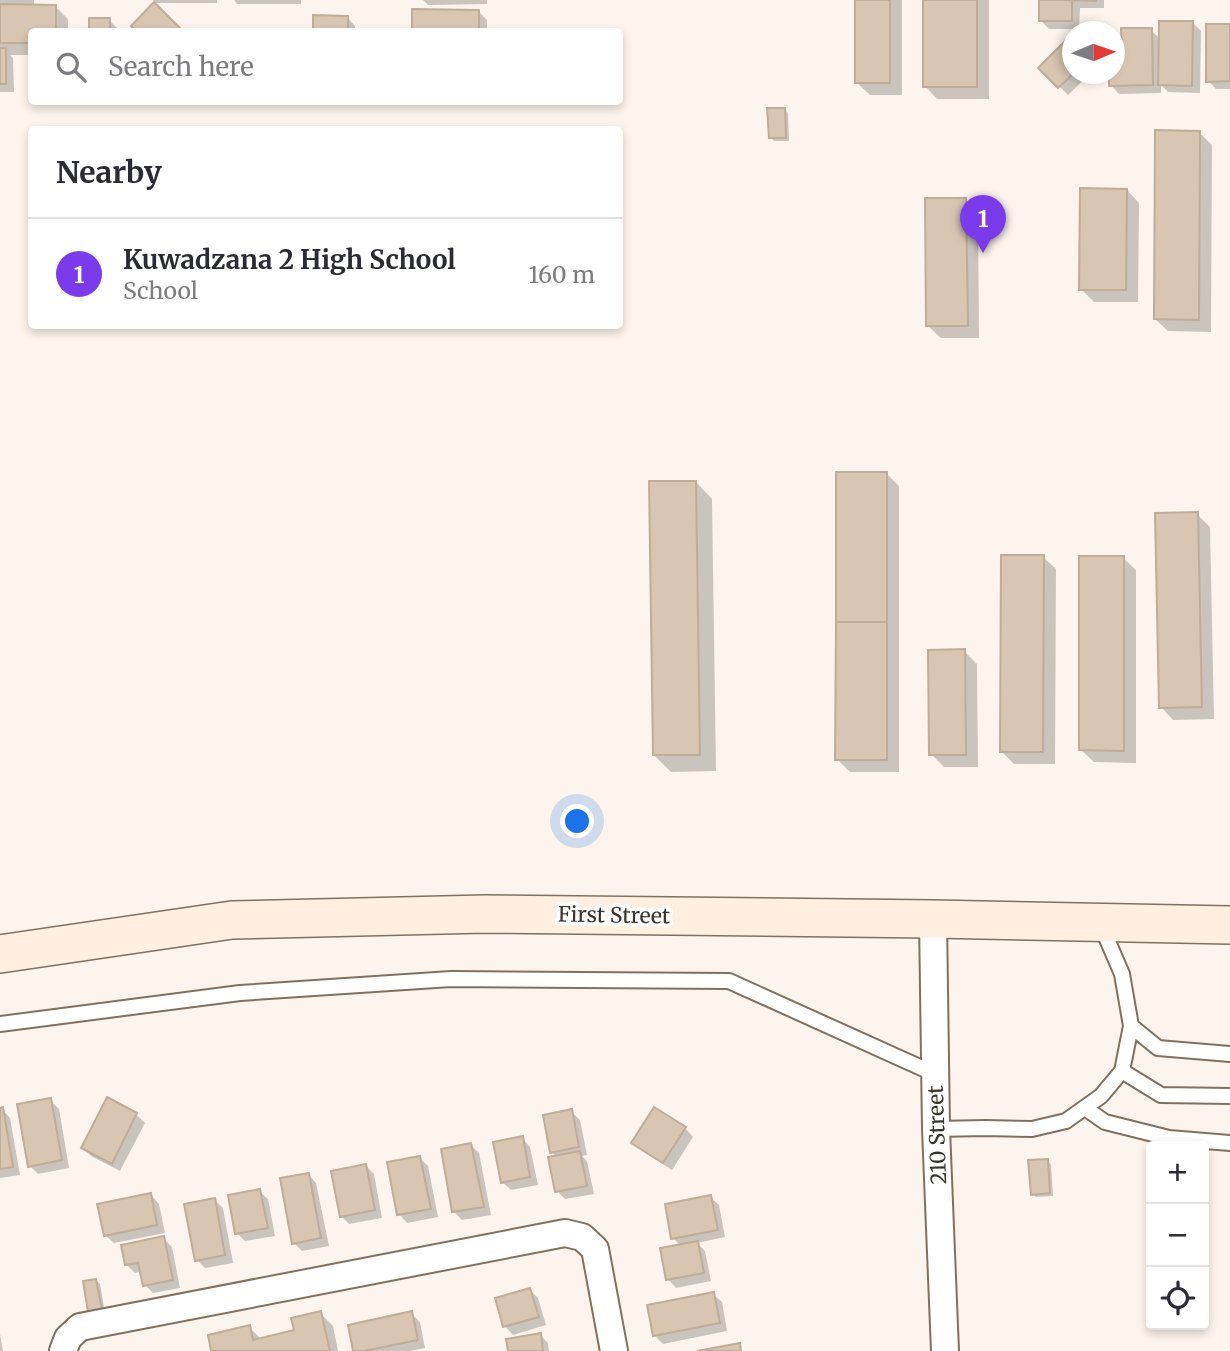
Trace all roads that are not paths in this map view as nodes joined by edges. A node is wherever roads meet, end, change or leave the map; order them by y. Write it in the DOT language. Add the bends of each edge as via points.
graph roads {
  1 [pos="933,919"];
  2 [pos="1100,923"];
  3 [pos="1230,925"];
  4 [pos="0,954"];
  5 [pos="0,1024"];
  6 [pos="1131,1026"];
  7 [pos="1230,1054"];
  8 [pos="1122,1071"];
  9 [pos="935,1074"];
  10 [pos="1230,1096"];
  11 [pos="1085,1108"];
  12 [pos="936,1129"];
  13 [pos="1230,1143"];
  14 [pos="63,1351"];
  15 [pos="614,1351"];
  16 [pos="945,1351"];
  1 -- 2 [label="street, First Street"];
  1 -- 4 [label="street, First Street" via="485,914 232,920"];
  1 -- 9 [label="street, 210 Street"];
  2 -- 3 [label="street, First Street"];
  2 -- 6 [label="lane" via="1122,974"];
  5 -- 9 [label="lane" via="240,993 450,979 729,981"];
  6 -- 7 [label="lane" via="1158,1048"];
  6 -- 8 [label="lane"];
  8 -- 10 [label="lane" via="1161,1095"];
  8 -- 11 [label="lane"];
  9 -- 12 [label="street, 210 Street"];
  11 -- 12 [label="lane" via="1066,1121 1032,1129"];
  11 -- 13 [label="lane" via="1105,1122 1169,1138"];
  12 -- 16 [label="street, 210 Street"];
  14 -- 15 [label="street" via="80,1327 565,1233 582,1237 595,1249"];
}
